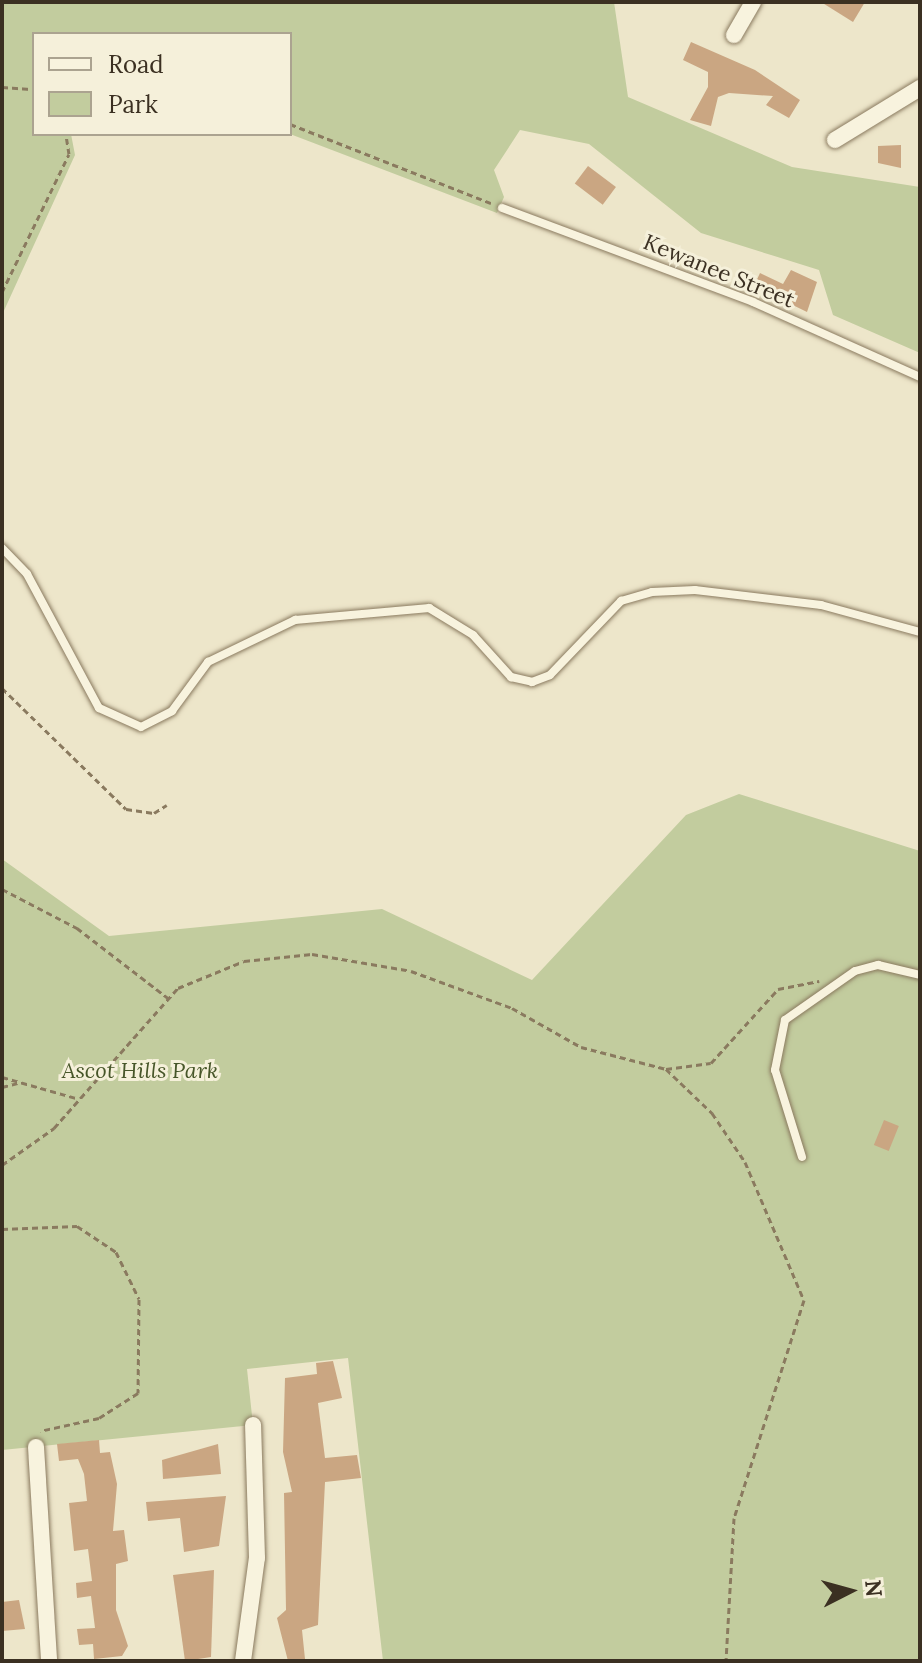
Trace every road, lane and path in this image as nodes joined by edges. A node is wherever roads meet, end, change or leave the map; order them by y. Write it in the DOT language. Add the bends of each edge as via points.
graph roads {
  1 [pos="753,2"];
  2 [pos="734,35"];
  3 [pos="2,87"];
  4 [pos="920,88"];
  5 [pos="32,89"];
  6 [pos="292,125"];
  7 [pos="66,136"];
  8 [pos="835,140"];
  9 [pos="502,208"];
  10 [pos="2,292"];
  11 [pos="920,377"];
  12 [pos="2,548"];
  13 [pos="920,632"];
  14 [pos="2,688"];
  15 [pos="167,805"];
  16 [pos="2,889"];
  17 [pos="920,975"];
  18 [pos="840,980"];
  19 [pos="168,998"];
  20 [pos="666,1069"];
  21 [pos="2,1077"];
  22 [pos="18,1083"];
  23 [pos="2,1087"];
  24 [pos="80,1099"];
  25 [pos="802,1157"];
  26 [pos="2,1165"];
  27 [pos="2,1229"];
  28 [pos="253,1425"];
  29 [pos="36,1447"];
  30 [pos="48,1661"];
  31 [pos="243,1661"];
  32 [pos="726,1661"];
  1 -- 2 [label="street"];
  3 -- 5 [label="path"];
  4 -- 8 [label="street"];
  6 -- 9 [label="path"];
  7 -- 10 [label="path" via="69,154"];
  9 -- 11 [label="lane, Kewanee Street" via="753,302"];
  12 -- 13 [label="lane" via="27,574 99,708 141,727 172,711 208,662 295,620 429,608 473,635 511,677 532,682 550,675 621,601 652,592 695,590 821,605"];
  14 -- 15 [label="path" via="126,809 154,813"];
  16 -- 19 [label="path" via="77,928"];
  17 -- 18 [label="lane" via="878,965"];
  18 -- 20 [label="path" via="778,989 711,1063"];
  18 -- 25 [label="lane" via="785,1020 775,1043 775,1070"];
  19 -- 20 [label="path" via="206,973 312,954 411,971 512,1008 581,1047"];
  19 -- 24 [label="path"];
  20 -- 32 [label="path" via="712,1113 745,1162 804,1300 734,1518"];
  21 -- 22 [label="path"];
  22 -- 23 [label="path"];
  22 -- 24 [label="path"];
  24 -- 26 [label="path" via="54,1128"];
  27 -- 29 [label="path" via="77,1226 116,1252 139,1299 138,1393 99,1418 54,1423 40,1431"];
  28 -- 31 [label="street" via="257,1558"];
  29 -- 30 [label="street"];
}
